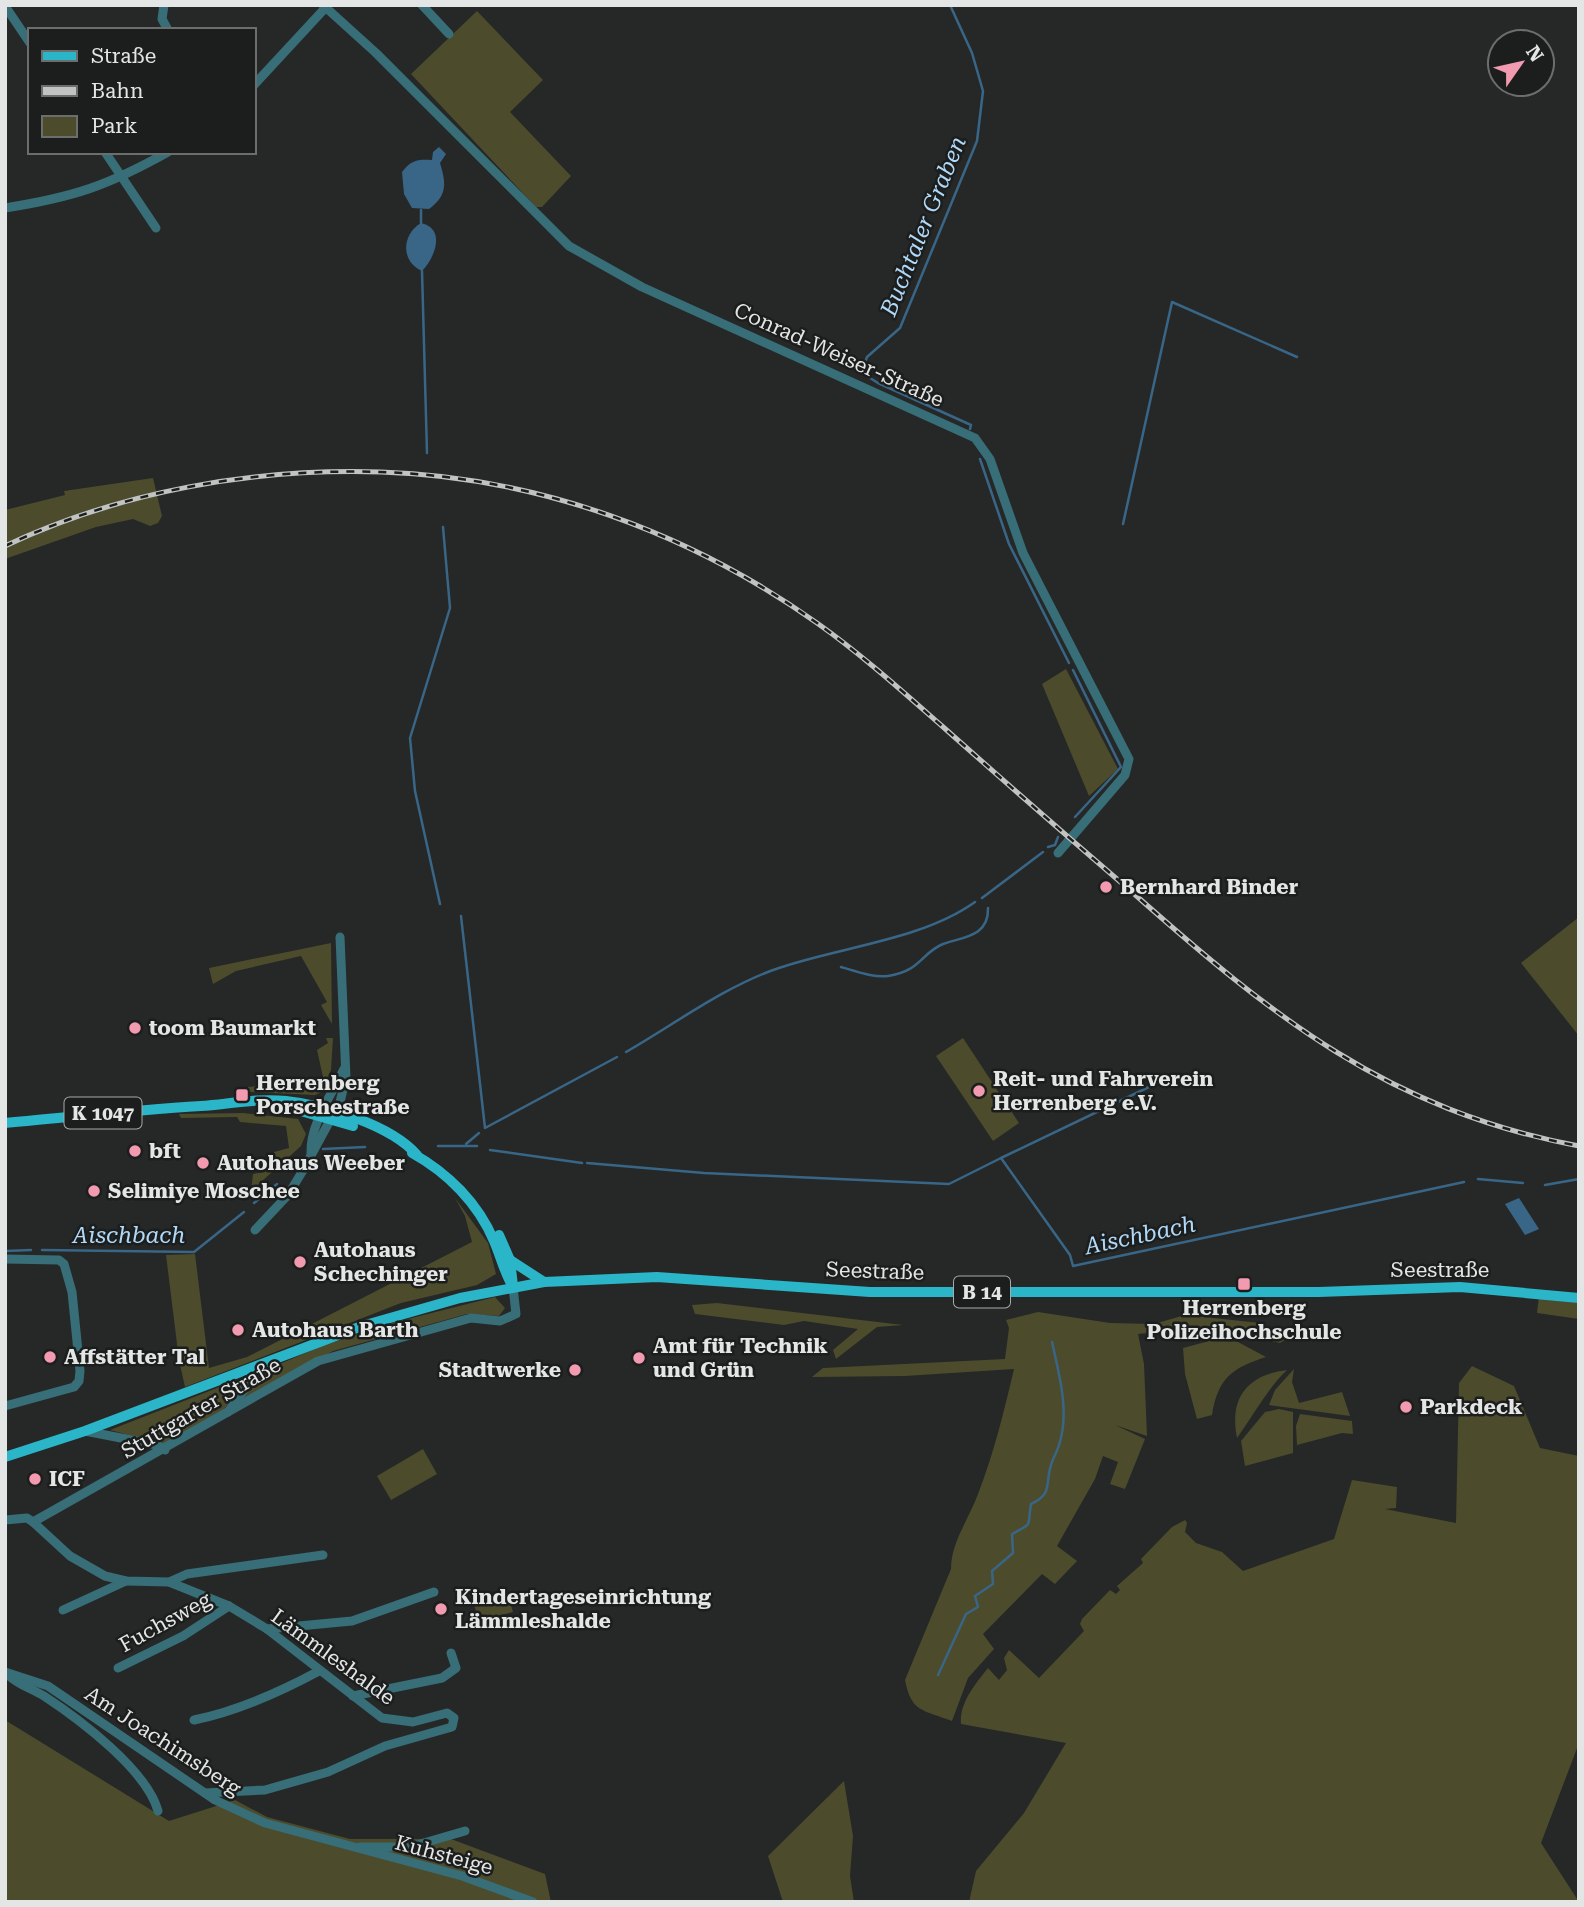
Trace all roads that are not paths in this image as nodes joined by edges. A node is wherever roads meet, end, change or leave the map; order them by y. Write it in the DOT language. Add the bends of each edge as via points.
graph roads {
  1 [pos="5,5"];
  2 [pos="164,5"];
  3 [pos="422,5"];
  4 [pos="325,6"];
  5 [pos="167,28"];
  6 [pos="449,34"];
  7 [pos="28,40"];
  8 [pos="256,83"];
  9 [pos="106,154"];
  10 [pos="164,154"];
  11 [pos="123,177"];
  12 [pos="5,208"];
  13 [pos="156,228"];
  14 [pos="1058,853"];
  15 [pos="340,937"];
  16 [pos="328,1114"];
  17 [pos="5,1123"];
  18 [pos="254,1230"];
  19 [pos="5,1259"];
  20 [pos="506,1264"];
  21 [pos="544,1282"];
  22 [pos="513,1287"];
  23 [pos="488,1292"];
  24 [pos="1579,1298"];
  25 [pos="264,1361"];
  26 [pos="5,1406"];
  27 [pos="228,1414"];
  28 [pos="85,1431"];
  29 [pos="165,1450"];
  30 [pos="5,1457"];
  31 [pos="5,1520"];
  32 [pos="33,1522"];
  33 [pos="323,1555"];
  34 [pos="126,1581"];
  35 [pos="169,1582"];
  36 [pos="434,1592"];
  37 [pos="229,1606"];
  38 [pos="63,1610"];
  39 [pos="267,1629"];
  40 [pos="451,1653"];
  41 [pos="118,1668"];
  42 [pos="319,1671"];
  43 [pos="5,1672"];
  44 [pos="353,1696"];
  45 [pos="194,1720"];
  46 [pos="205,1793"];
  47 [pos="158,1811"];
  48 [pos="465,1831"];
  49 [pos="344,1846"];
  50 [pos="533,1902"];
  1 -- 7 [label="street"];
  2 -- 5 [label="street" via="162,19"];
  3 -- 6 [label="street"];
  4 -- 8 [label="street"];
  4 -- 14 [label="street, Conrad-Weiser-Straße" via="569,246 642,287 975,438 990,459 1023,553 1129,760 1125,775"];
  9 -- 11 [label="street"];
  10 -- 11 [label="street"];
  11 -- 12 [label="street" via="81,194"];
  11 -- 13 [label="street"];
  15 -- 16 [label="street" via="344,1093"];
  16 -- 17 [label="main road, K 1047" via="285,1101"];
  16 -- 18 [label="street" via="288,1195"];
  16 -- 20 [label="main road, K 1047" via="408,1145 463,1193 483,1219"];
  19 -- 26 [label="street" via="64,1264 78,1344 79,1381 74,1387"];
  20 -- 21 [label="main road"];
  20 -- 22 [label="main road, K 1047"];
  20 -- 23 [label="main road"];
  21 -- 22 [label="main road, Seestraße / B 14"];
  21 -- 24 [label="main road, Seestraße / B 14" via="657,1277 883,1292 1319,1293 1460,1287"];
  22 -- 23 [label="main road, Seestraße / B 14"];
  22 -- 27 [label="street, Stuttgarter Straße" via="516,1314 500,1321 471,1318 318,1361"];
  23 -- 25 [label="main road, Seestraße / B 14" via="396,1316"];
  25 -- 27 [label="street"];
  25 -- 28 [label="main road, Seestraße / B 14"];
  27 -- 29 [label="street, Stuttgarter Straße"];
  28 -- 29 [label="street, Seestraße"];
  28 -- 30 [label="main road, Seestraße / B 14"];
  29 -- 32 [label="street, Stuttgarter Straße"];
  31 -- 32 [label="street" via="27,1518"];
  32 -- 34 [label="street, Lämmleshalde" via="70,1556 105,1576"];
  33 -- 35 [label="street" via="187,1574"];
  34 -- 35 [label="street, Lämmleshalde"];
  34 -- 38 [label="street"];
  35 -- 37 [label="street, Lämmleshalde"];
  36 -- 39 [label="street" via="352,1621"];
  37 -- 39 [label="street, Lämmleshalde"];
  37 -- 41 [label="street, Fuchsweg" via="183,1636"];
  39 -- 42 [label="street, Lämmleshalde"];
  40 -- 44 [label="street" via="456,1668 442,1678"];
  42 -- 44 [label="street, Lämmleshalde"];
  42 -- 45 [label="street" via="222,1715"];
  43 -- 46 [label="street, Am Joachimsberg" via="48,1686"];
  43 -- 47 [label="street, Am Joachimsberg" via="111,1748 139,1775"];
  44 -- 46 [label="street, Lämmleshalde" via="395,1722 447,1713 454,1722 452,1727 385,1746 316,1776 265,1790"];
  46 -- 49 [label="street, Am Joachimsberg" via="265,1823"];
  48 -- 49 [label="street" via="410,1847"];
  49 -- 50 [label="street, Kuhsteige" via="462,1876"];
}
